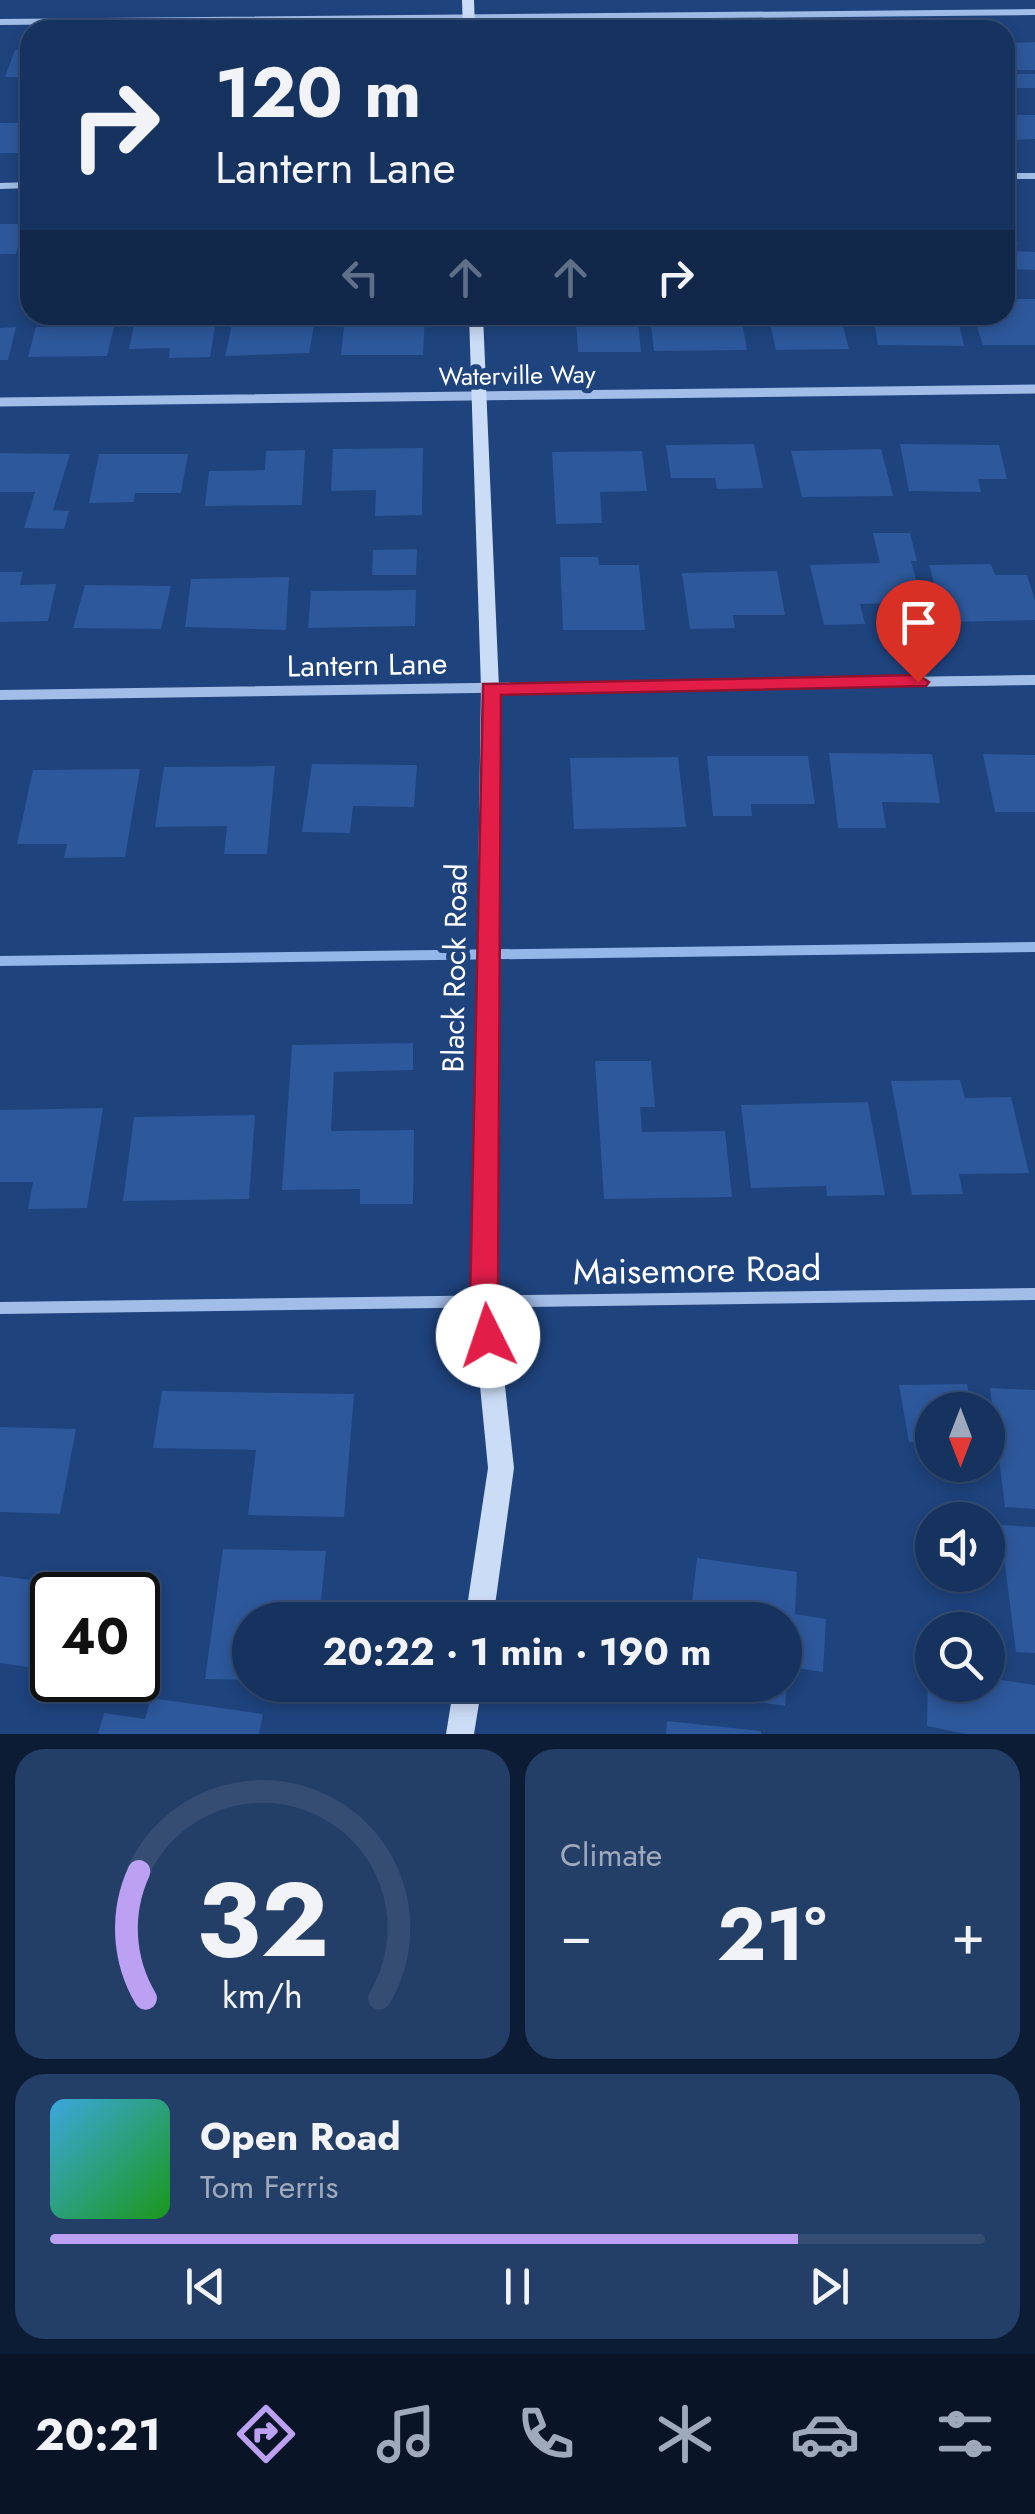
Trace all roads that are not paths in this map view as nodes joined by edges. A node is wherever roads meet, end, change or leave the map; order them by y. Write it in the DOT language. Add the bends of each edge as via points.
graph roads {
  1 [pos="1035,12"];
  2 [pos="657,20"];
  3 [pos="476,325"];
  4 [pos="1035,390"];
  5 [pos="478,396"];
  6 [pos="0,402"];
  7 [pos="1035,680"];
  8 [pos="490,688"];
  9 [pos="0,695"];
  10 [pos="1035,1294"];
  11 [pos="484,1304"];
  12 [pos="0,1308"];
  13 [pos="481,1602"];
  14 [pos="465,1702"];
  15 [pos="460,1734"];
  1 -- 2 [label="street"];
  3 -- 5 [label="street, Black Rock Road"];
  4 -- 5 [label="street, Waterville Way"];
  5 -- 6 [label="street, Waterville Way"];
  5 -- 8 [label="street, Black Rock Road"];
  7 -- 8 [label="street, Lantern Lane"];
  8 -- 9 [label="street, Lantern Lane"];
  8 -- 11 [label="street, Black Rock Road"];
  10 -- 11 [label="street, Maisemore Road"];
  11 -- 12 [label="street, Maisemore Road"];
  11 -- 13 [label="street, Black Rock Road" via="501,1468"];
  14 -- 15 [label="street"];
}
